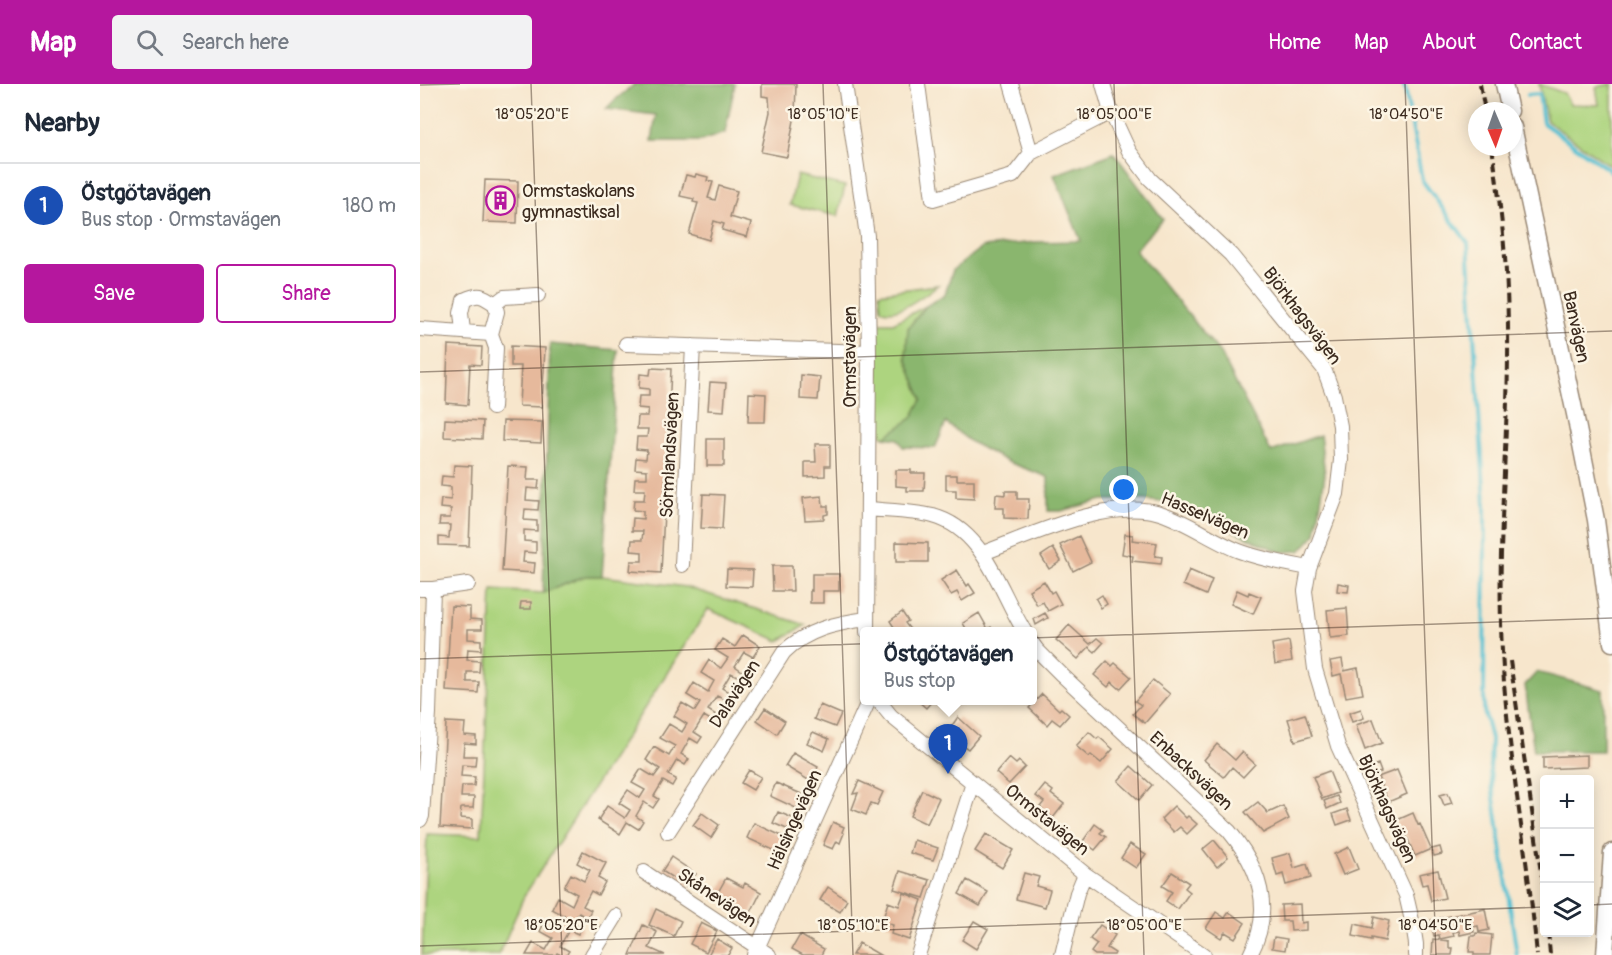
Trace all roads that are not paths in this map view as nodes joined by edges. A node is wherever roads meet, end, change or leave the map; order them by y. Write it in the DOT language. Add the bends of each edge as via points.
graph roads {
  1 [pos="845,84"];
  2 [pos="918,84"];
  3 [pos="1011,84"];
  4 [pos="1103,84"];
  5 [pos="1504,84"];
  6 [pos="1508,102"];
  7 [pos="1111,112"];
  8 [pos="1030,153"];
  9 [pos="1519,156"];
  10 [pos="538,295"];
  11 [pos="495,304"];
  12 [pos="420,329"];
  13 [pos="463,331"];
  14 [pos="491,333"];
  15 [pos="626,344"];
  16 [pos="693,346"];
  17 [pos="869,352"];
  18 [pos="493,408"];
  19 [pos="868,509"];
  20 [pos="983,553"];
  21 [pos="682,566"];
  22 [pos="1309,568"];
  23 [pos="468,584"];
  24 [pos="426,589"];
  25 [pos="867,625"];
  26 [pos="1022,627"];
  27 [pos="1612,643"];
  28 [pos="1037,650"];
  29 [pos="868,705"];
  30 [pos="882,705"];
  31 [pos="973,783"];
  32 [pos="420,820"];
  33 [pos="668,831"];
  34 [pos="1612,852"];
  35 [pos="644,872"];
  36 [pos="1085,874"];
  37 [pos="616,916"];
  38 [pos="760,952"];
  39 [pos="592,955"];
  40 [pos="918,955"];
  41 [pos="1062,955"];
  42 [pos="1204,955"];
  43 [pos="1250,955"];
  44 [pos="1416,955"];
  45 [pos="1605,955"];
  1 -- 17 [label="street, Ormstavägen" via="867,236"];
  2 -- 8 [label="street" via="933,199 1013,176"];
  3 -- 8 [label="street"];
  4 -- 7 [label="street, Björkhagsvägen"];
  5 -- 6 [label="street"];
  7 -- 8 [label="street"];
  7 -- 22 [label="street, Björkhagsvägen" via="1130,151 1150,179 1231,255 1324,369 1340,426 1341,460 1337,494"];
  9 -- 27 [label="street, Banvägen" via="1592,499"];
  10 -- 11 [label="street" via="504,297"];
  11 -- 13 [label="street" via="482,295 464,300"];
  11 -- 14 [label="street" via="497,312"];
  12 -- 13 [label="street"];
  13 -- 14 [label="street"];
  14 -- 18 [label="street" via="496,348"];
  15 -- 16 [label="street"];
  16 -- 17 [label="street"];
  16 -- 21 [label="street, Sörmlandsvägen"];
  17 -- 19 [label="street, Ormstavägen"];
  19 -- 20 [label="street" via="934,516 968,536"];
  19 -- 25 [label="street, Ormstavägen"];
  20 -- 22 [label="street, Hasselvägen" via="1069,520 1134,510 1158,513 1242,552"];
  20 -- 26 [label="street"];
  22 -- 44 [label="street, Björkhagsvägen" via="1305,591 1315,669 1338,746 1406,895"];
  23 -- 24 [label="street"];
  24 -- 32 [label="street" via="429,713"];
  25 -- 33 [label="street, Dalavägen" via="840,622 793,642"];
  28 -- 43 [label="street, Enbacksvägen" via="1242,847 1262,897 1260,933"];
  29 -- 38 [label="street, Hälsingevägen"];
  30 -- 31 [label="street, Ormstavägen"];
  31 -- 36 [label="street, Ormstavägen"];
  31 -- 40 [label="street"];
  34 -- 45 [label="street"];
  35 -- 38 [label="street, Skånevägen"];
  36 -- 41 [label="street"];
  36 -- 42 [label="street, Ormstavägen"];
  37 -- 39 [label="street"];
}
